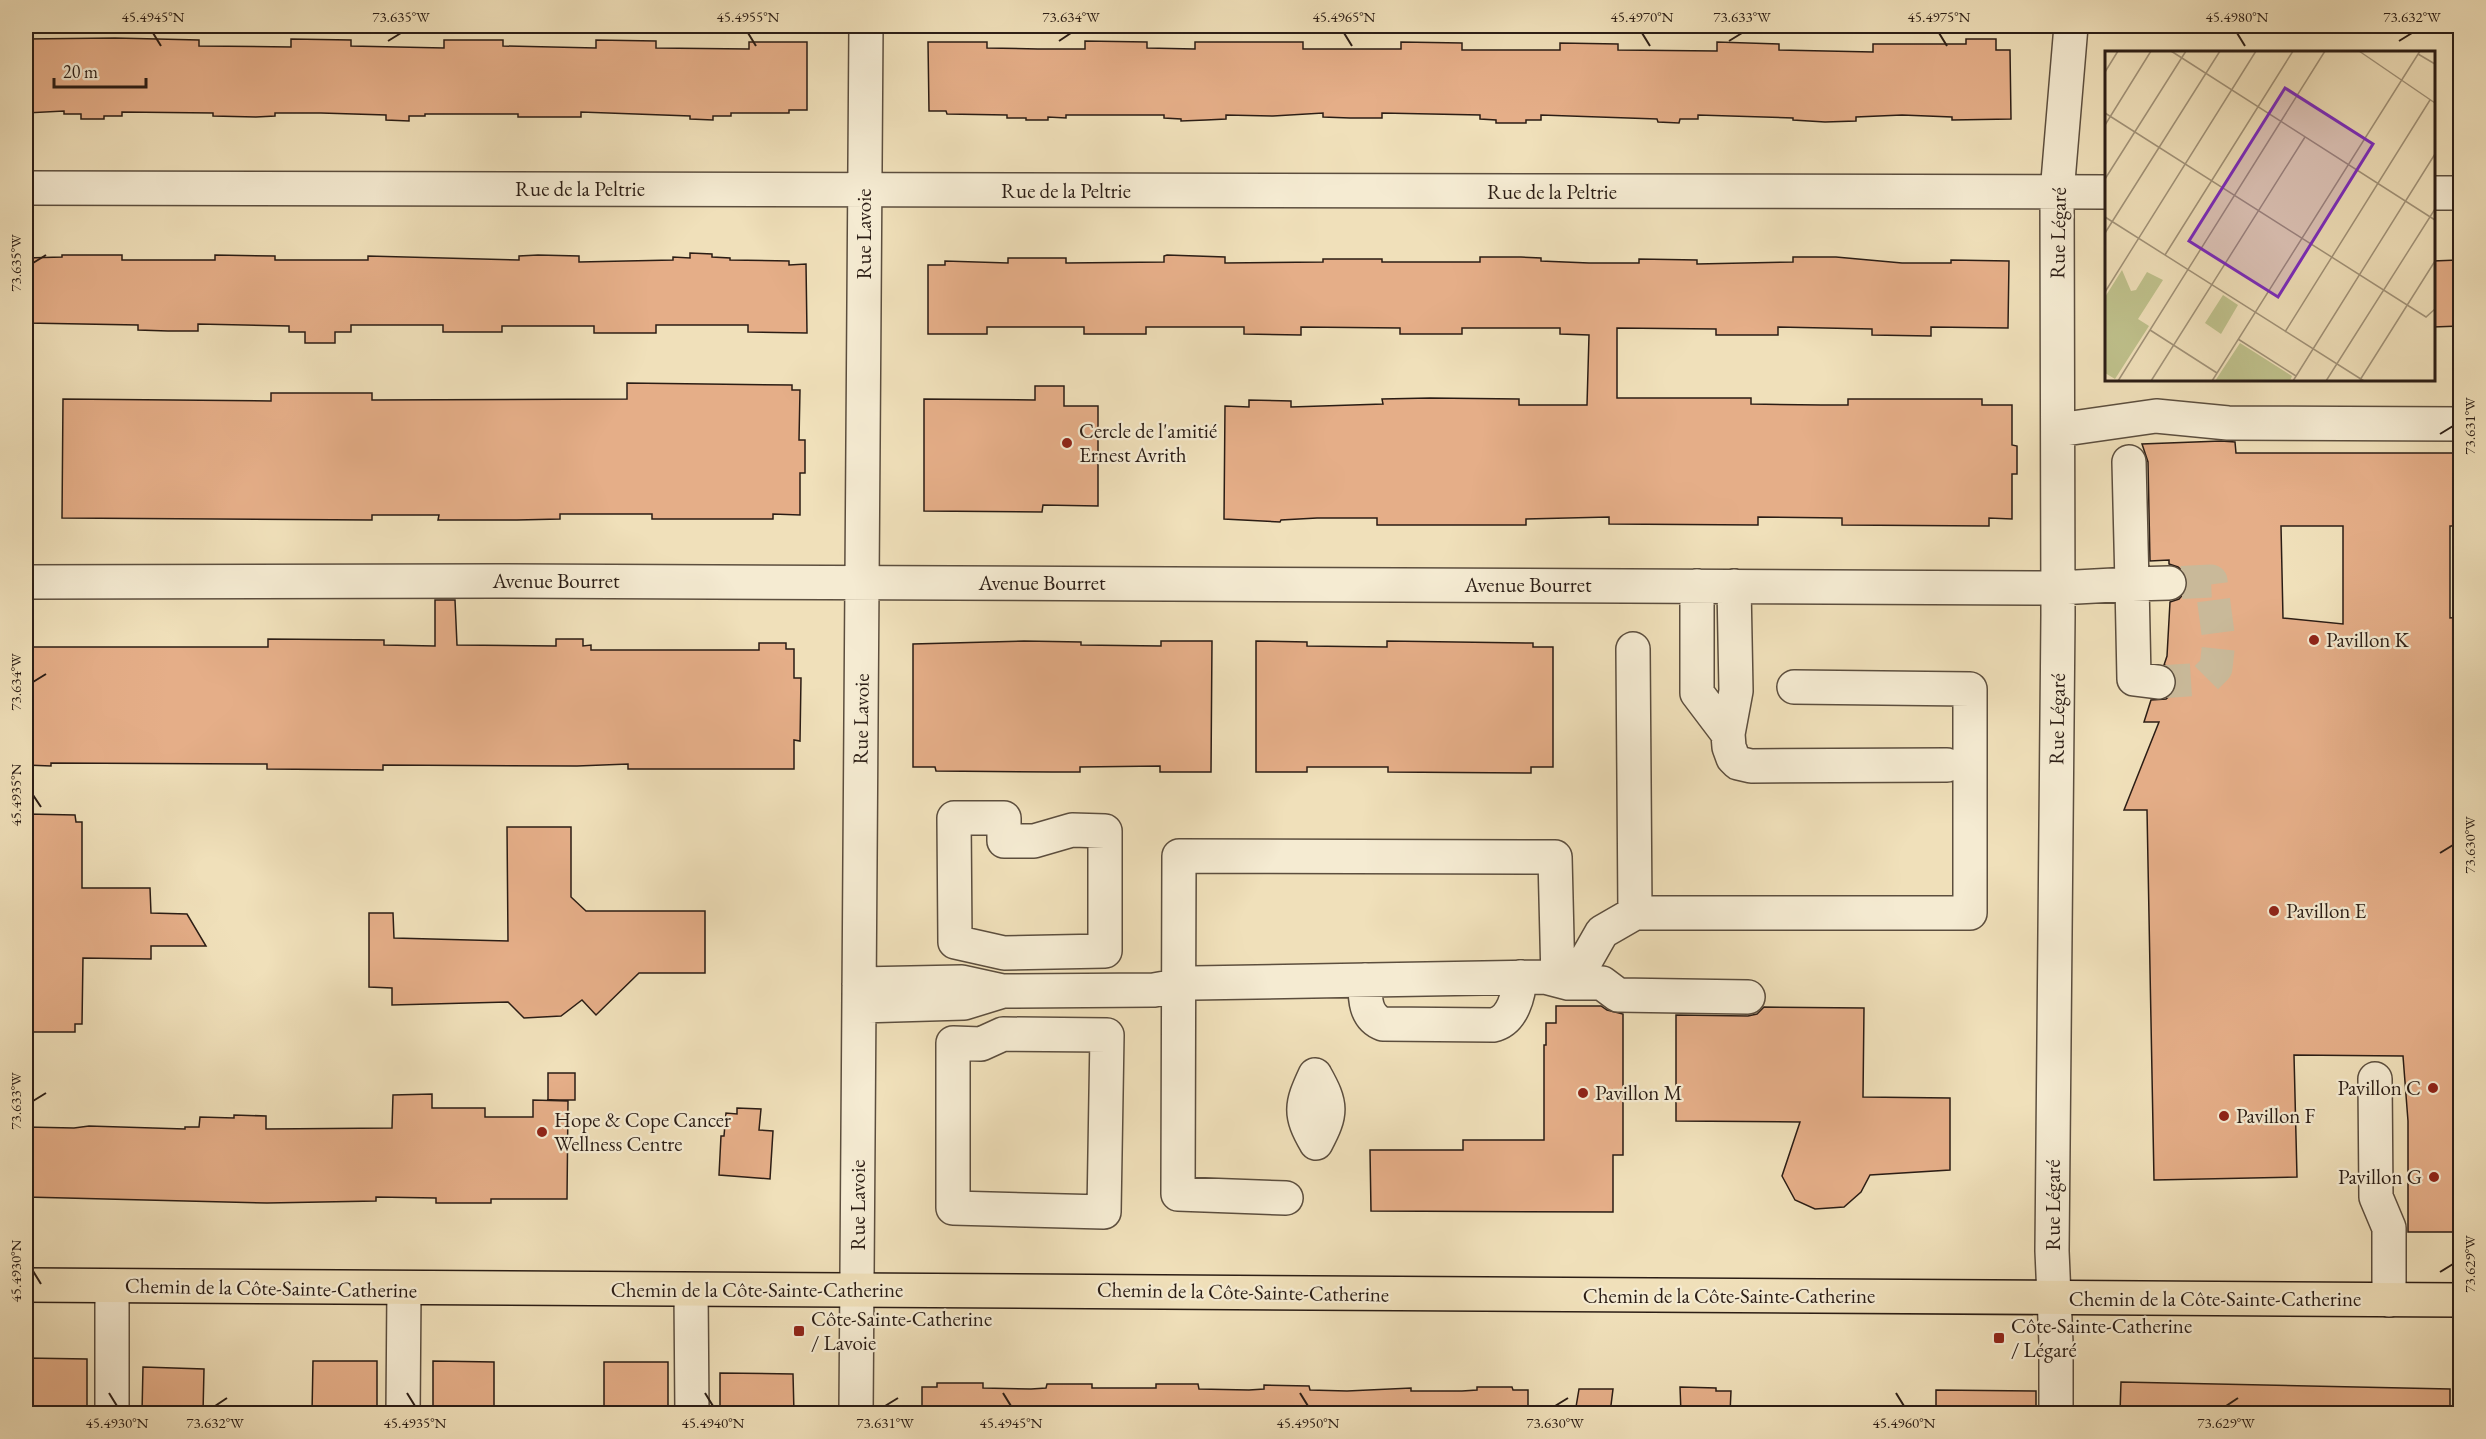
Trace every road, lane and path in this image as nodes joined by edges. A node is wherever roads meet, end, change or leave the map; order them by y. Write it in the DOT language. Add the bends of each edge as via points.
graph roads {
  1 [pos="866,26"];
  2 [pos="2071,26"];
  3 [pos="26,188"];
  4 [pos="864,190"];
  5 [pos="2057,192"];
  6 [pos="2105,192"];
  7 [pos="2435,193"];
  8 [pos="2460,193"];
  9 [pos="2460,424"];
  10 [pos="2058,430"];
  11 [pos="2130,462"];
  12 [pos="26,582"];
  13 [pos="861,582"];
  14 [pos="2169,583"];
  15 [pos="2132,584"];
  16 [pos="1724,586"];
  17 [pos="2058,588"];
  18 [pos="1633,649"];
  19 [pos="2158,682"];
  20 [pos="1794,687"];
  21 [pos="1947,765"];
  22 [pos="1635,913"];
  23 [pos="1004,952"];
  24 [pos="1520,977"];
  25 [pos="1365,980"];
  26 [pos="1580,982"];
  27 [pos="1178,986"];
  28 [pos="1003,991"];
  29 [pos="860,995"];
  30 [pos="1748,997"];
  31 [pos="1003,1034"];
  32 [pos="2375,1079"];
  33 [pos="1286,1198"];
  34 [pos="26,1285"];
  35 [pos="112,1286"];
  36 [pos="404,1289"];
  37 [pos="858,1290"];
  38 [pos="692,1291"];
  39 [pos="2054,1298"];
  40 [pos="2389,1300"];
  41 [pos="2460,1300"];
  42 [pos="111,1413"];
  43 [pos="403,1413"];
  44 [pos="692,1413"];
  45 [pos="856,1413"];
  46 [pos="2056,1413"];
  1 -- 4 [label="street, Rue Lavoie"];
  2 -- 5 [label="street, Rue Légaré"];
  3 -- 4 [label="street, Rue de la Peltrie"];
  4 -- 5 [label="street, Rue de la Peltrie"];
  4 -- 13 [label="street, Rue Lavoie"];
  5 -- 6 [label="street, Rue de la Peltrie"];
  5 -- 10 [label="street, Rue Légaré"];
  7 -- 8 [label="street"];
  9 -- 10 [label="street" via="2228,423 2156,416"];
  10 -- 17 [label="street, Rue Légaré"];
  11 -- 15 [label="street"];
  12 -- 13 [label="street, Avenue Bourret"];
  13 -- 16 [label="street, Avenue Bourret"];
  13 -- 29 [label="street, Rue Lavoie"];
  14 -- 15 [label="street, Avenue Bourret"];
  15 -- 17 [label="street, Avenue Bourret"];
  15 -- 19 [label="street" via="2134,679"];
  16 -- 17 [label="street, Avenue Bourret"];
  16 -- 21 [label="street" via="1715,693 1733,758 1738,763"];
  17 -- 39 [label="street, Rue Légaré"];
  18 -- 22 [label="street"];
  20 -- 22 [label="street" via="1970,689 1970,913"];
  22 -- 26 [label="street" via="1602,932 1582,966"];
  23 -- 23 [label="street" via="1105,951 1105,831 1071,830 1034,841 1004,841 1004,818 954,818 955,942"];
  23 -- 28 [label="street"];
  24 -- 25 [label="street"];
  24 -- 25 [label="street" via="1518,996 1509,1013 1493,1025 1377,1022 1366,1004"];
  24 -- 26 [label="street"];
  25 -- 27 [label="street"];
  26 -- 27 [label="street" via="1555,856 1179,856"];
  26 -- 30 [label="street" via="1618,995"];
  27 -- 28 [label="street" via="1154,990"];
  27 -- 33 [label="street" via="1178,1194"];
  28 -- 29 [label="street" via="964,1003"];
  28 -- 31 [label="street"];
  29 -- 37 [label="street, Rue Lavoie"];
  31 -- 31 [label="street" via="1107,1035 1104,1212 953,1208 953,1043 981,1044"];
  32 -- 40 [label="street" via="2376,1197 2389,1228"];
  34 -- 35 [label="main road, Chemin de la Côte-Sainte-Catherine"];
  35 -- 36 [label="main road, Chemin de la Côte-Sainte-Catherine"];
  35 -- 42 [label="street"];
  36 -- 38 [label="main road, Chemin de la Côte-Sainte-Catherine"];
  36 -- 43 [label="street"];
  37 -- 38 [label="main road, Chemin de la Côte-Sainte-Catherine"];
  37 -- 39 [label="main road, Chemin de la Côte-Sainte-Catherine"];
  37 -- 45 [label="street, Rue Lavoie"];
  38 -- 44 [label="street"];
  39 -- 40 [label="main road, Chemin de la Côte-Sainte-Catherine"];
  39 -- 46 [label="street, Rue Légaré"];
  40 -- 41 [label="main road, Chemin de la Côte-Sainte-Catherine"];
}
